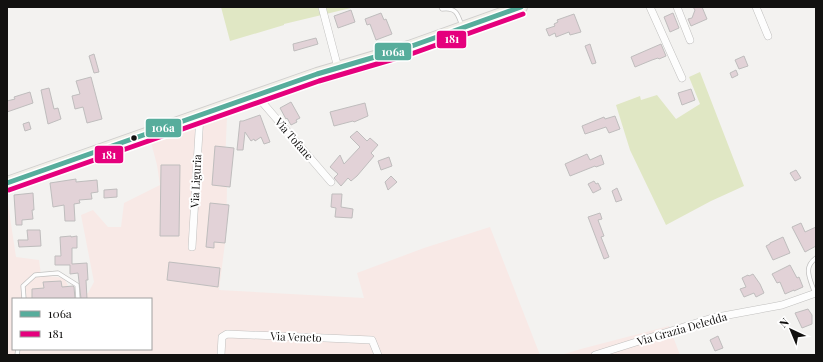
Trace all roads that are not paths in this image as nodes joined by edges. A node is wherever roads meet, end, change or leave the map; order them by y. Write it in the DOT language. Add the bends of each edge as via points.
graph roads {
  1 [pos="322,7"];
  2 [pos="441,7"];
  3 [pos="521,7"];
  4 [pos="650,7"];
  5 [pos="677,7"];
  6 [pos="756,7"];
  7 [pos="463,28"];
  8 [pos="768,36"];
  9 [pos="690,40"];
  10 [pos="338,68"];
  11 [pos="682,78"];
  12 [pos="256,95"];
  13 [pos="200,115"];
  14 [pos="7,182"];
  15 [pos="331,182"];
  16 [pos="192,247"];
  17 [pos="816,258"];
  18 [pos="816,294"];
  19 [pos="24,298"];
  20 [pos="78,298"];
  21 [pos="221,355"];
  22 [pos="378,355"];
  23 [pos="595,355"];
  1 -- 10 [label="street"];
  2 -- 7 [label="lane" via="454,10"];
  3 -- 7 [label="main road"];
  4 -- 11 [label="street"];
  5 -- 9 [label="street"];
  6 -- 8 [label="street"];
  7 -- 10 [label="main road"];
  10 -- 12 [label="main road"];
  12 -- 13 [label="main road"];
  12 -- 15 [label="street, Via Tofane"];
  13 -- 14 [label="main road"];
  13 -- 16 [label="street, Via Liguria"];
  17 -- 18 [label="lane" via="809,265 808,273"];
  18 -- 23 [label="street, Via Grazia Deledda" via="782,305 712,318"];
  19 -- 20 [label="lane" via="23,286 35,275 58,274 78,285"];
  21 -- 22 [label="street, Via Veneto" via="222,337 227,334 372,340"];
}
